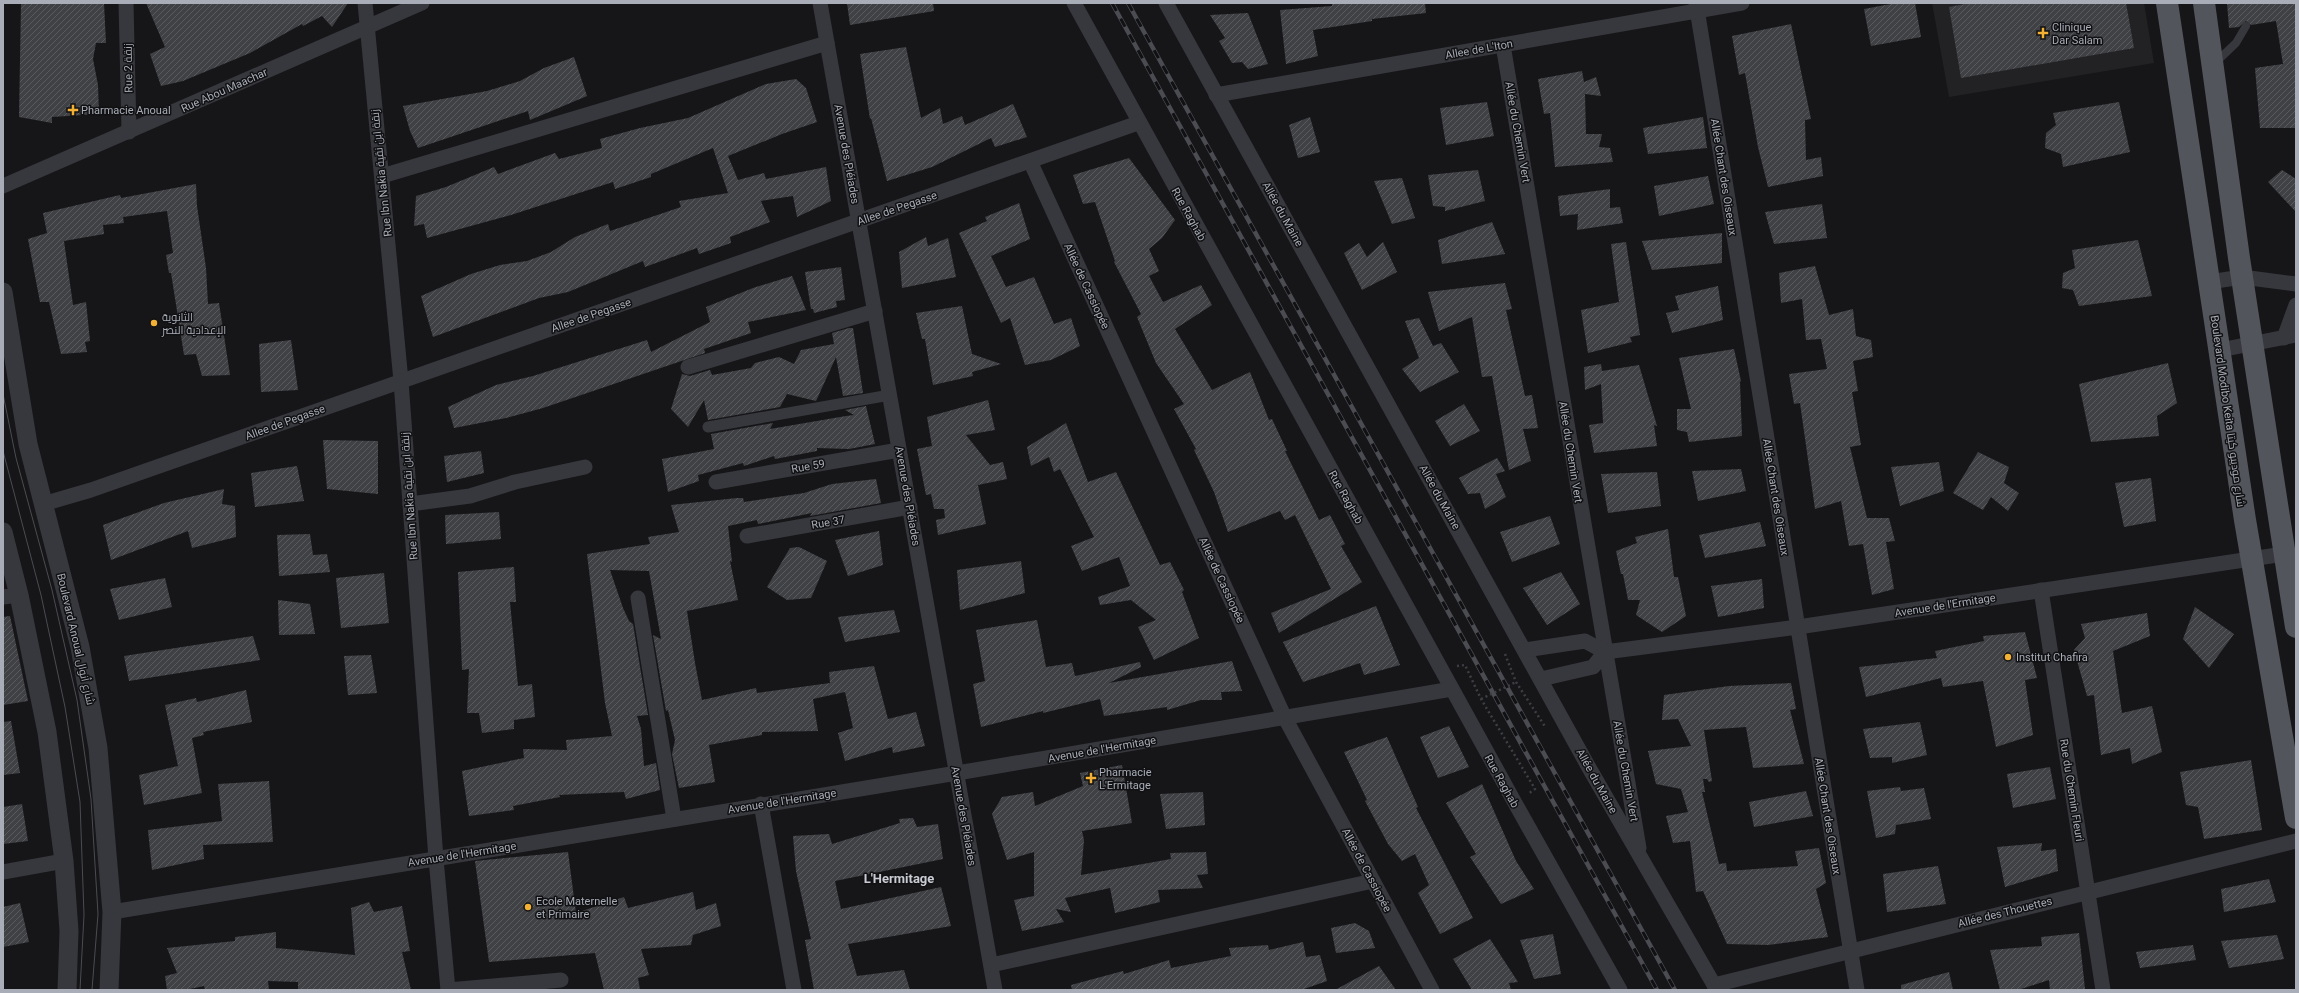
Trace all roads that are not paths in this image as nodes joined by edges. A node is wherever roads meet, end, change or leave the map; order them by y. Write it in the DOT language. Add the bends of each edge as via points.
graph roads {
  1 [pos="126,3"];
  2 [pos="365,3"];
  3 [pos="422,3"];
  4 [pos="820,3"];
  5 [pos="1074,3"];
  6 [pos="1166,3"];
  7 [pos="1742,3"];
  8 [pos="2167,3"];
  9 [pos="2204,3"];
  10 [pos="1697,7"];
  11 [pos="366,26"];
  12 [pos="2246,26"];
  13 [pos="827,43"];
  14 [pos="1503,45"];
  15 [pos="2212,66"];
  16 [pos="1216,95"];
  17 [pos="1138,123"];
  18 [pos="129,132"];
  19 [pos="1030,161"];
  20 [pos="382,176"];
  21 [pos="3,186"];
  22 [pos="859,222"];
  23 [pos="2242,277"];
  24 [pos="2209,282"];
  25 [pos="2296,284"];
  26 [pos="3,292"];
  27 [pos="2296,305"];
  28 [pos="875,310"];
  29 [pos="2290,337"];
  30 [pos="2252,344"];
  31 [pos="2220,350"];
  32 [pos="688,367"];
  33 [pos="401,380"];
  34 [pos="890,395"];
  35 [pos="708,428"];
  36 [pos="899,450"];
  37 [pos="584,467"];
  38 [pos="716,482"];
  39 [pos="43,504"];
  40 [pos="410,504"];
  41 [pos="910,507"];
  42 [pos="3,532"];
  43 [pos="747,536"];
  44 [pos="2284,554"];
  45 [pos="2252,559"];
  46 [pos="2041,590"];
  47 [pos="11,596"];
  48 [pos="638,598"];
  49 [pos="1798,627"];
  50 [pos="2296,627"];
  51 [pos="1525,650"];
  52 [pos="1605,652"];
  53 [pos="1541,680"];
  54 [pos="1452,689"];
  55 [pos="1285,718"];
  56 [pos="957,773"];
  57 [pos="761,804"];
  58 [pos="2296,818"];
  59 [pos="674,819"];
  60 [pos="2296,841"];
  61 [pos="1641,858"];
  62 [pos="436,859"];
  63 [pos="64,861"];
  64 [pos="3,872"];
  65 [pos="1373,881"];
  66 [pos="2088,891"];
  67 [pos="112,912"];
  68 [pos="1850,950"];
  69 [pos="990,965"];
  70 [pos="562,980"];
  71 [pos="1715,988"];
  72 [pos="67,990"];
  73 [pos="109,990"];
  74 [pos="448,990"];
  75 [pos="794,990"];
  76 [pos="995,990"];
  77 [pos="1432,990"];
  78 [pos="1620,990"];
  79 [pos="1857,990"];
  80 [pos="2103,990"];
  1 -- 18 [label="street, Rue 2 زنقة"];
  2 -- 11 [label="street, Rue Ibn Nakia زنقة ابن نقية"];
  3 -- 11 [label="street, Rue Abou Maachar"];
  4 -- 13 [label="street, Avenue des Pléiades"];
  5 -- 17 [label="street, Rue Raghab"];
  6 -- 16 [label="street, Allée du Maine"];
  7 -- 10 [label="street, Allee de L'Iton"];
  8 -- 24 [label="main road, Boulevard Modibo Keita شارع موديبو كيتا"];
  9 -- 15 [label="main road"];
  10 -- 14 [label="street, Allee de L'Iton"];
  10 -- 49 [label="street, Allée Chant des Oiseaux"];
  11 -- 18 [label="street, Rue Abou Maachar"];
  11 -- 20 [label="street, Rue Ibn Nakia زنقة ابن نقية"];
  12 -- 15 [label="lane" via="2236,43"];
  13 -- 20 [label="street"];
  13 -- 22 [label="street, Avenue des Pléiades"];
  14 -- 16 [label="street, Allee de L'Iton"];
  14 -- 52 [label="street, Allée du Chemin Vert"];
  15 -- 23 [label="main road"];
  16 -- 51 [label="street, Allée du Maine"];
  17 -- 19 [label="street, Allee de Pegasse"];
  17 -- 54 [label="street, Rue Raghab"];
  18 -- 21 [label="street, Rue Abou Maachar"];
  19 -- 22 [label="street, Allee de Pegasse"];
  19 -- 55 [label="street, Allée de Cassiopée"];
  20 -- 33 [label="street, Rue Ibn Nakia زنقة ابن نقية"];
  22 -- 28 [label="street, Avenue des Pléiades"];
  22 -- 33 [label="street, Allee de Pegasse"];
  23 -- 24 [label="street"];
  23 -- 25 [label="street"];
  23 -- 30 [label="main road"];
  24 -- 31 [label="main road, Boulevard Modibo Keita شارع موديبو كيتا"];
  26 -- 39 [label="street, Boulevard Anoual شارع أنوال" via="25,429"];
  27 -- 29 [label="street"];
  28 -- 32 [label="street"];
  28 -- 34 [label="street, Avenue des Pléiades"];
  29 -- 30 [label="street"];
  30 -- 31 [label="street"];
  30 -- 44 [label="main road"];
  31 -- 45 [label="main road, Boulevard Modibo Keita شارع موديبو كيتا"];
  33 -- 39 [label="street, Allee de Pegasse" via="91,490"];
  33 -- 40 [label="street, Rue Ibn Nakia زنقة ابن نقية"];
  34 -- 35 [label="street"];
  34 -- 36 [label="street, Avenue des Pléiades"];
  36 -- 38 [label="street, Rue 59"];
  36 -- 41 [label="street, Avenue des Pléiades"];
  37 -- 40 [label="street" via="515,482 470,496"];
  39 -- 67 [label="street, Boulevard Anoual شارع أنوال" via="88,688 103,798"];
  40 -- 62 [label="street, Rue Ibn Nakia زنقة ابن نقية"];
  41 -- 43 [label="street, Rue 37"];
  41 -- 56 [label="street, Avenue des Pléiades"];
  42 -- 47 [label="street"];
  44 -- 45 [label="street, Avenue de l'Ermitage"];
  44 -- 50 [label="main road"];
  45 -- 46 [label="street, Avenue de l'Ermitage"];
  45 -- 58 [label="main road, Boulevard Modibo Keita شارع موديبو كيتا"];
  46 -- 49 [label="street, Avenue de l'Ermitage"];
  46 -- 66 [label="street, Rue du Chemin Fleuri"];
  47 -- 63 [label="street" via="47,732"];
  48 -- 59 [label="street"];
  49 -- 52 [label="street, Avenue de l'Ermitage"];
  49 -- 68 [label="street, Allée Chant des Oiseaux"];
  51 -- 52 [label="street" via="1585,641"];
  51 -- 53 [label="street, Allée du Maine"];
  52 -- 53 [label="street" via="1593,667"];
  52 -- 61 [label="street, Allée du Chemin Vert"];
  53 -- 61 [label="street, Allée du Maine"];
  54 -- 55 [label="street, Avenue de l'Hermitage"];
  54 -- 78 [label="street, Rue Raghab"];
  55 -- 56 [label="street, Avenue de l'Hermitage"];
  55 -- 65 [label="street, Allée de Cassiopée"];
  56 -- 57 [label="street, Avenue de l'Hermitage"];
  56 -- 69 [label="street, Avenue des Pléiades"];
  57 -- 59 [label="street, Avenue de l'Hermitage"];
  57 -- 75 [label="street"];
  59 -- 62 [label="street, Avenue de l'Hermitage"];
  60 -- 66 [label="street, Allée des Thouettes"];
  61 -- 71 [label="street, Allée du Maine"];
  62 -- 67 [label="street, Avenue de l'Hermitage"];
  62 -- 74 [label="street, Rue Ibn Nakia زنقة ابن نقية"];
  63 -- 64 [label="street"];
  63 -- 72 [label="street" via="69,931"];
  65 -- 69 [label="street"];
  65 -- 77 [label="street, Allée de Cassiopée"];
  66 -- 68 [label="street, Allée des Thouettes"];
  66 -- 80 [label="street, Rue du Chemin Fleuri"];
  67 -- 73 [label="street, Boulevard Anoual شارع أنوال"];
  68 -- 71 [label="street, Allée des Thouettes"];
  68 -- 79 [label="street, Allée Chant des Oiseaux"];
  69 -- 76 [label="street, Avenue des Pléiades"];
  70 -- 74 [label="street"];
}
